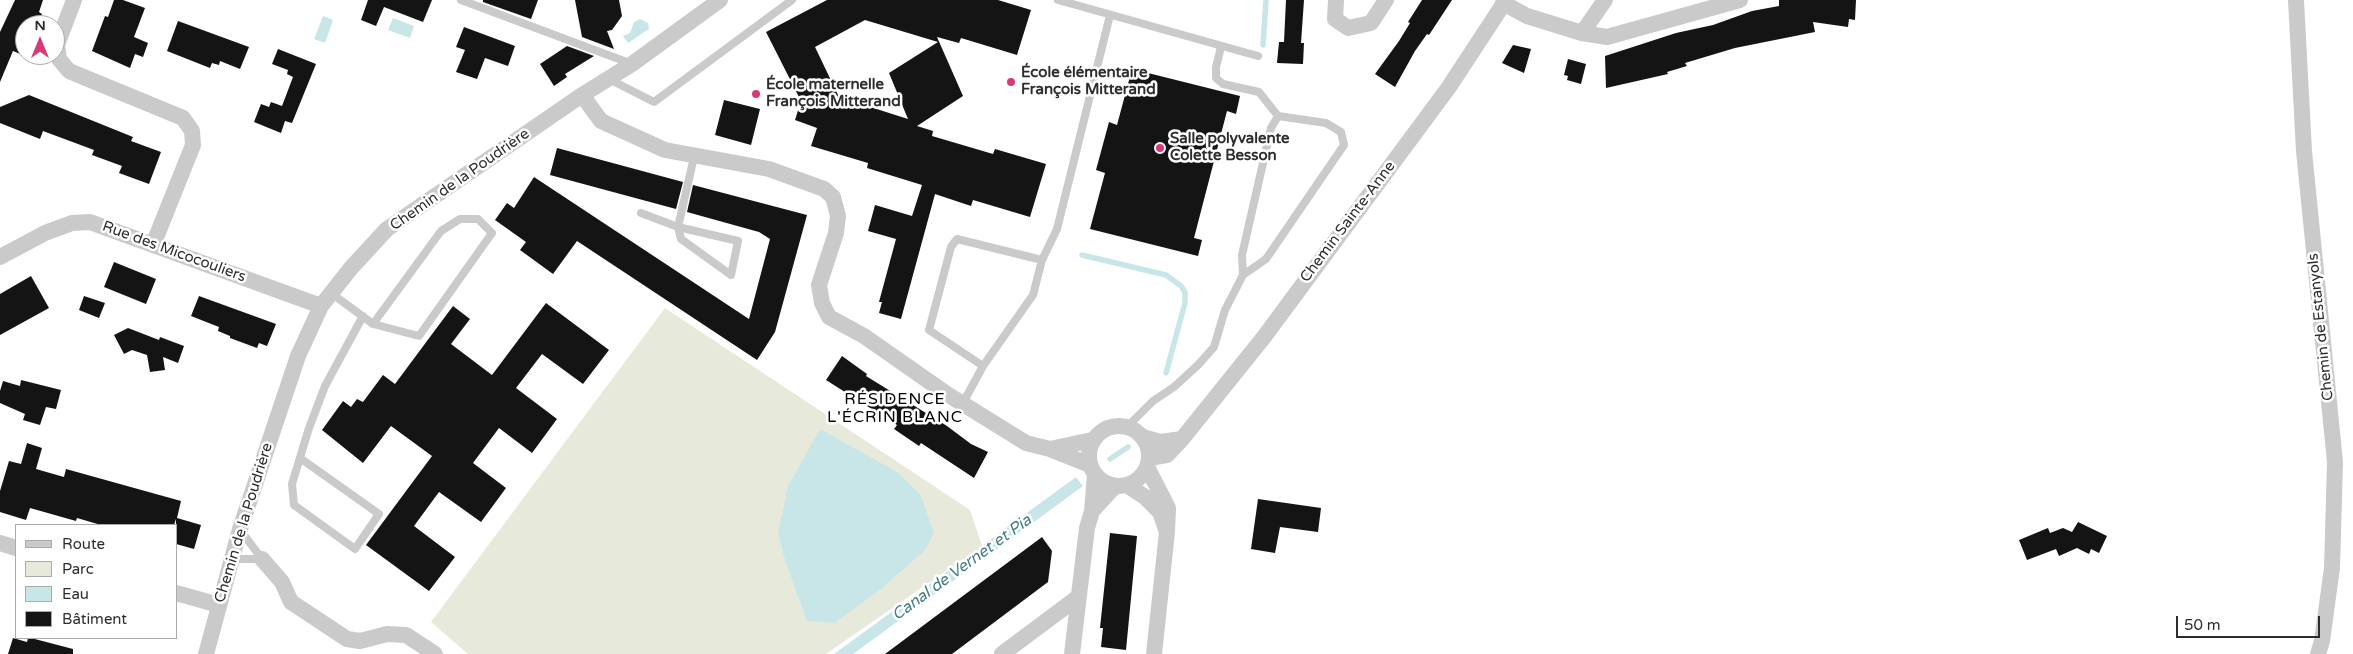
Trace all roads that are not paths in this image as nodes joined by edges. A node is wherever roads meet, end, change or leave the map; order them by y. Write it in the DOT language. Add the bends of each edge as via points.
graph roads {
  1 [pos="74,0"];
  2 [pos="461,0"];
  3 [pos="720,0"];
  4 [pos="792,0"];
  5 [pos="1058,0"];
  6 [pos="1336,0"];
  7 [pos="1386,0"];
  8 [pos="1605,0"];
  9 [pos="1740,0"];
  10 [pos="2296,0"];
  11 [pos="1504,2"];
  12 [pos="1110,15"];
  13 [pos="1582,33"];
  14 [pos="1221,47"];
  15 [pos="1258,56"];
  16 [pos="632,64"];
  17 [pos="609,79"];
  18 [pos="582,95"];
  19 [pos="1278,116"];
  20 [pos="694,157"];
  21 [pos="641,213"];
  22 [pos="678,227"];
  23 [pos="153,245"];
  24 [pos="0,257"];
  25 [pos="1042,260"];
  26 [pos="1244,275"];
  27 [pos="326,299"];
  28 [pos="362,316"];
  29 [pos="373,324"];
  30 [pos="983,366"];
  31 [pos="963,403"];
  32 [pos="1127,427"];
  33 [pos="1143,437"];
  34 [pos="1182,439"];
  35 [pos="1092,440"];
  36 [pos="1050,449"];
  37 [pos="300,458"];
  38 [pos="1148,463"];
  39 [pos="1092,470"];
  40 [pos="1121,485"];
  41 [pos="1092,511"];
  42 [pos="240,529"];
  43 [pos="1166,532"];
  44 [pos="0,543"];
  45 [pos="15,548"];
  46 [pos="231,559"];
  47 [pos="262,559"];
  48 [pos="178,594"];
  49 [pos="1077,598"];
  50 [pos="219,605"];
  51 [pos="1050,617"];
  52 [pos="1072,648"];
  53 [pos="206,654"];
  54 [pos="435,654"];
  55 [pos="1002,654"];
  56 [pos="1154,654"];
  57 [pos="2318,654"];
  1 -- 23 [label="street" via="57,45 60,59 69,72 183,118 192,131 193,145"];
  2 -- 16 [label="lane"];
  3 -- 16 [label="street, Chemin de la Poudrière"];
  4 -- 17 [label="lane" via="654,102"];
  5 -- 12 [label="lane"];
  6 -- 7 [label="street" via="1335,19 1348,28 1371,23"];
  8 -- 13 [label="street"];
  9 -- 13 [label="street" via="1608,37"];
  10 -- 57 [label="street, Chemin de Estanyols" via="2304,151 2334,462 2332,568"];
  11 -- 13 [label="street" via="1527,16"];
  11 -- 34 [label="street, Chemin Sainte-Anne" via="1449,87 1264,336"];
  12 -- 14 [label="lane"];
  12 -- 25 [label="lane" via="1057,229"];
  14 -- 15 [label="lane"];
  14 -- 19 [label="lane" via="1216,78 1223,84 1259,92"];
  16 -- 17 [label="street, Chemin de la Poudrière"];
  17 -- 18 [label="street, Chemin de la Poudrière"];
  18 -- 20 [label="street" via="601,121 665,150"];
  18 -- 27 [label="street, Chemin de la Poudrière" via="387,229"];
  19 -- 26 [label="lane" via="1271,128 1242,255"];
  19 -- 26 [label="lane" via="1326,123 1341,132 1344,145 1266,259"];
  20 -- 22 [label="lane"];
  20 -- 31 [label="street" via="737,162 824,189 832,197 838,216 836,233 819,285 822,303 829,317 864,336"];
  21 -- 22 [label="lane"];
  22 -- 22 [label="lane" via="738,241 731,275 680,239"];
  23 -- 24 [label="street, Rue des Micocouliers" via="90,222 72,223"];
  23 -- 27 [label="street, Rue des Micocouliers"];
  25 -- 30 [label="lane" via="1033,296"];
  25 -- 30 [label="lane" via="957,240 951,247 929,330"];
  26 -- 32 [label="lane" via="1225,310 1214,347 1198,366 1153,401"];
  27 -- 28 [label="lane"];
  27 -- 42 [label="street, Chemin de la Poudrière" via="298,356"];
  28 -- 29 [label="lane"];
  28 -- 37 [label="lane" via="326,386"];
  29 -- 29 [label="lane" via="419,336 492,234 478,220 460,220 441,231"];
  30 -- 31 [label="lane"];
  31 -- 36 [label="street" via="1026,444"];
  32 -- 33 [label="street"];
  32 -- 35 [label="street" via="1107,428"];
  33 -- 34 [label="street" via="1160,442"];
  33 -- 38 [label="street" via="1148,447"];
  34 -- 38 [label="street, Chemin Sainte-Anne" via="1167,455"];
  35 -- 36 [label="street"];
  35 -- 39 [label="street" via="1088,452"];
  36 -- 39 [label="street"];
  37 -- 37 [label="lane" via="292,484 294,505 355,549 379,514"];
  38 -- 40 [label="street" via="1139,478"];
  38 -- 43 [label="street" via="1168,508"];
  39 -- 40 [label="street" via="1104,482"];
  39 -- 41 [label="street"];
  40 -- 41 [label="street"];
  40 -- 43 [label="street" via="1145,497 1160,512"];
  41 -- 49 [label="street" via="1086,528"];
  42 -- 46 [label="street, Chemin de la Poudrière"];
  42 -- 47 [label="lane"];
  43 -- 56 [label="street"];
  44 -- 45 [label="street"];
  46 -- 47 [label="lane"];
  46 -- 50 [label="street, Chemin de la Poudrière"];
  47 -- 54 [label="street" via="282,582 291,602 347,639 360,641 387,634 406,635"];
  48 -- 50 [label="street"];
  49 -- 51 [label="street"];
  49 -- 52 [label="street"];
  50 -- 53 [label="street, Chemin de la Poudrière"];
  51 -- 52 [label="street"];
  51 -- 55 [label="street"];
}
